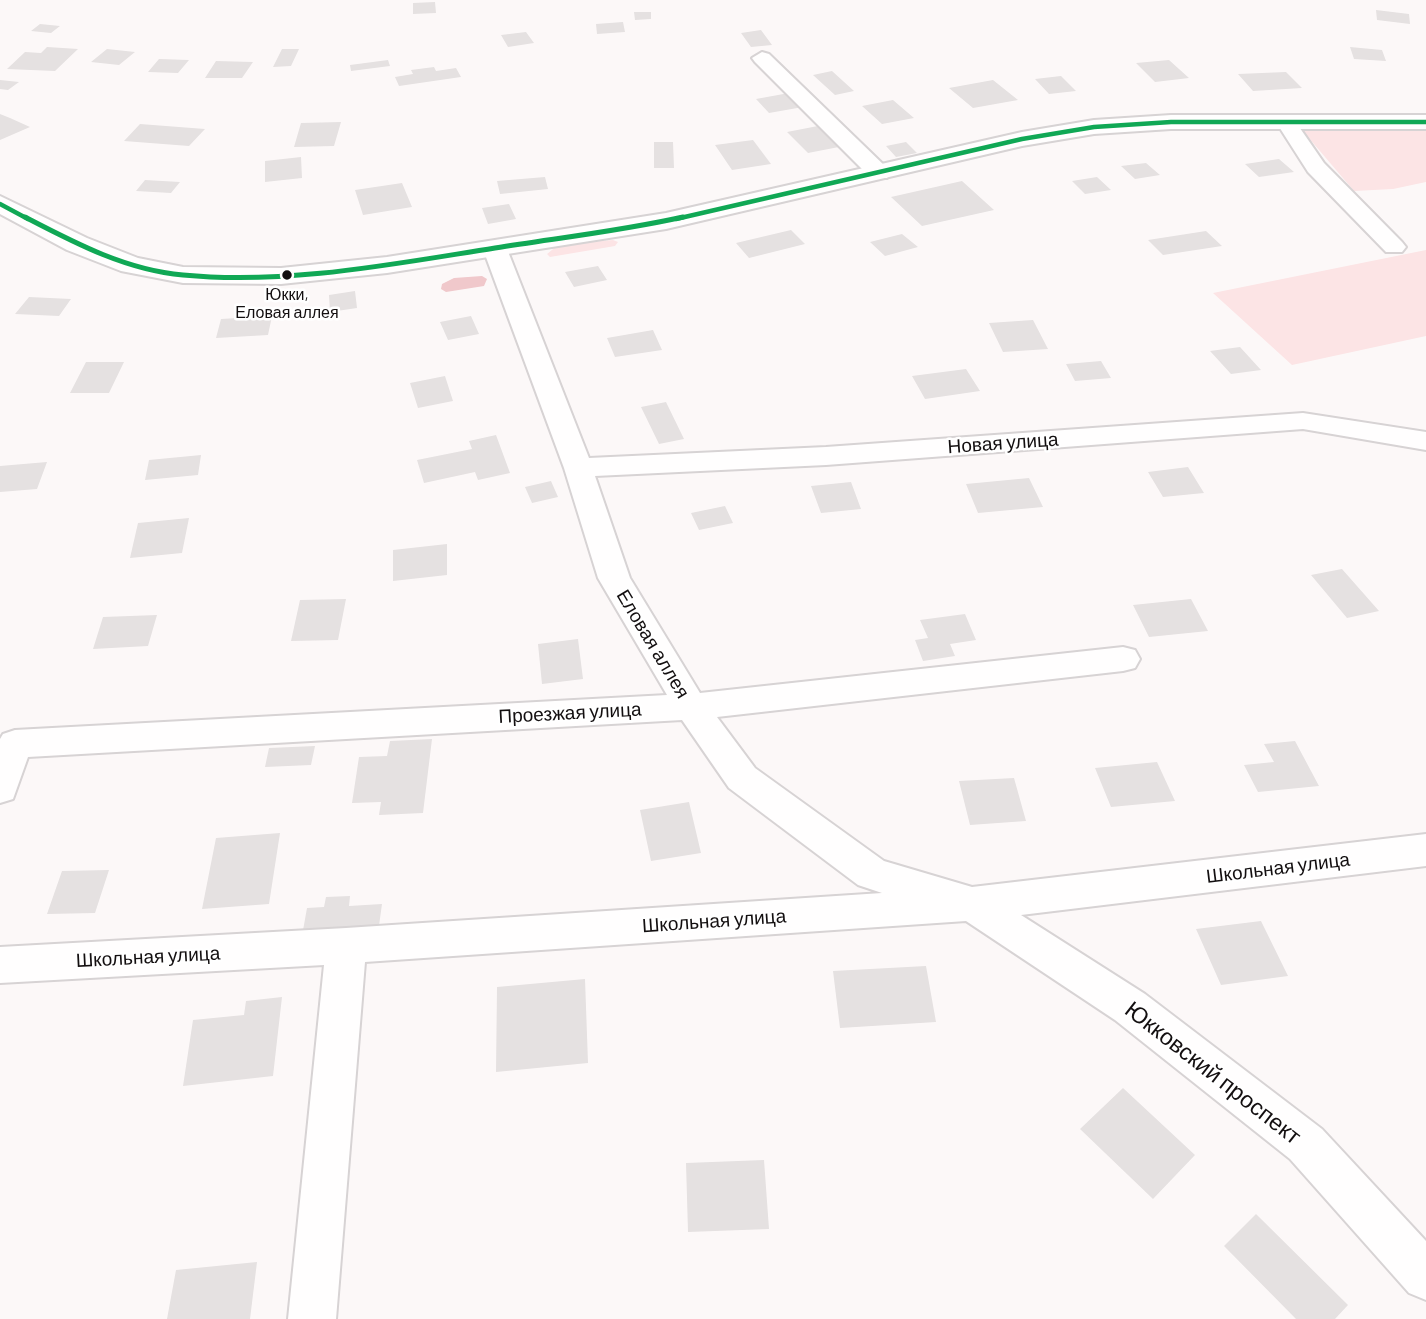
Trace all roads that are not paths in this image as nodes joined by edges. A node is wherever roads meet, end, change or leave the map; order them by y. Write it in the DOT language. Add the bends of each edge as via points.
graph roads {
  1 [pos="762,58"];
  2 [pos="1286,122"];
  3 [pos="1426,122"];
  4 [pos="880,173"];
  5 [pos="0,204"];
  6 [pos="1394,247"];
  7 [pos="495,248"];
  8 [pos="1426,441"];
  9 [pos="578,468"];
  10 [pos="1124,659"];
  11 [pos="691,706"];
  12 [pos="0,789"];
  13 [pos="1426,850"];
  14 [pos="971,904"];
  15 [pos="346,946"];
  16 [pos="0,965"];
  17 [pos="1426,1276"];
  18 [pos="312,1319"];
  1 -- 4 [label="street"];
  2 -- 3 [label="main road"];
  2 -- 4 [label="main road" via="1094,127"];
  2 -- 6 [label="street" via="1316,167"];
  4 -- 7 [label="main road" via="679,218"];
  5 -- 7 [label="main road" via="77,244 131,265 183,275 294,275"];
  7 -- 9 [label="street, Еловая аллея"];
  8 -- 9 [label="street, Новая улица" via="1303,421 826,456"];
  9 -- 11 [label="street, Еловая аллея" via="614,578"];
  10 -- 11 [label="street, Проезжая улица"];
  11 -- 12 [label="street, Проезжая улица" via="15,744"];
  11 -- 14 [label="street, Еловая аллея" via="742,778 872,874"];
  13 -- 14 [label="street, Школьная улица"];
  14 -- 15 [label="street, Школьная улица"];
  14 -- 17 [label="street, Юкковский проспект" via="1130,1007 1306,1144"];
  15 -- 16 [label="street, Школьная улица"];
  15 -- 18 [label="street"];
}
